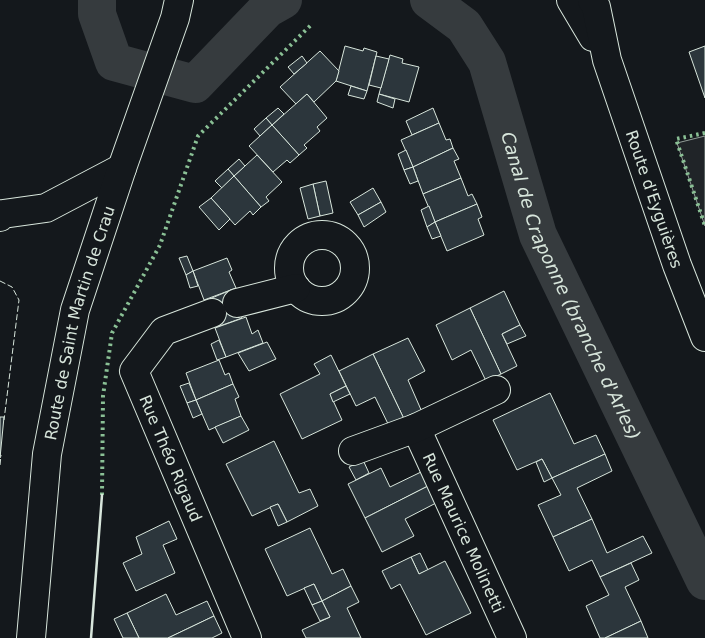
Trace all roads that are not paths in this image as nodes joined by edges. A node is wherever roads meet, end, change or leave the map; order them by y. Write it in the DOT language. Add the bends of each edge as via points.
graph roads {
  1 [pos="571,0"];
  2 [pos="592,0"];
  3 [pos="178,13"];
  4 [pos="607,60"];
  5 [pos="122,168"];
  6 [pos="0,217"];
  7 [pos="296,288"];
  8 [pos="237,303"];
  9 [pos="212,313"];
  10 [pos="705,337"];
  11 [pos="496,390"];
  12 [pos="416,428"];
  13 [pos="352,451"];
  14 [pos="36,586"];
  15 [pos="24,638"];
  16 [pos="31,638"];
  17 [pos="247,638"];
  18 [pos="512,638"];
  1 -- 4 [label="main road, Route d'Eyguières"];
  2 -- 4 [label="main road, Route d'Eyguières"];
  3 -- 5 [label="main road, Route de Saint Martin de Crau"];
  4 -- 10 [label="main road, Route d'Eyguières"];
  5 -- 6 [label="main road" via="46,208"];
  5 -- 14 [label="main road, Route de Saint Martin de Crau" via="75,310 47,454"];
  7 -- 8 [label="main road"];
  9 -- 17 [label="main road, Rue Théo Rigaud" via="164,331 134,371"];
  11 -- 12 [label="main road"];
  12 -- 13 [label="main road"];
  12 -- 18 [label="main road, Rue Maurice Molinetti"];
  14 -- 15 [label="main road"];
  14 -- 16 [label="main road, Route de Saint Martin de Crau"];
}
